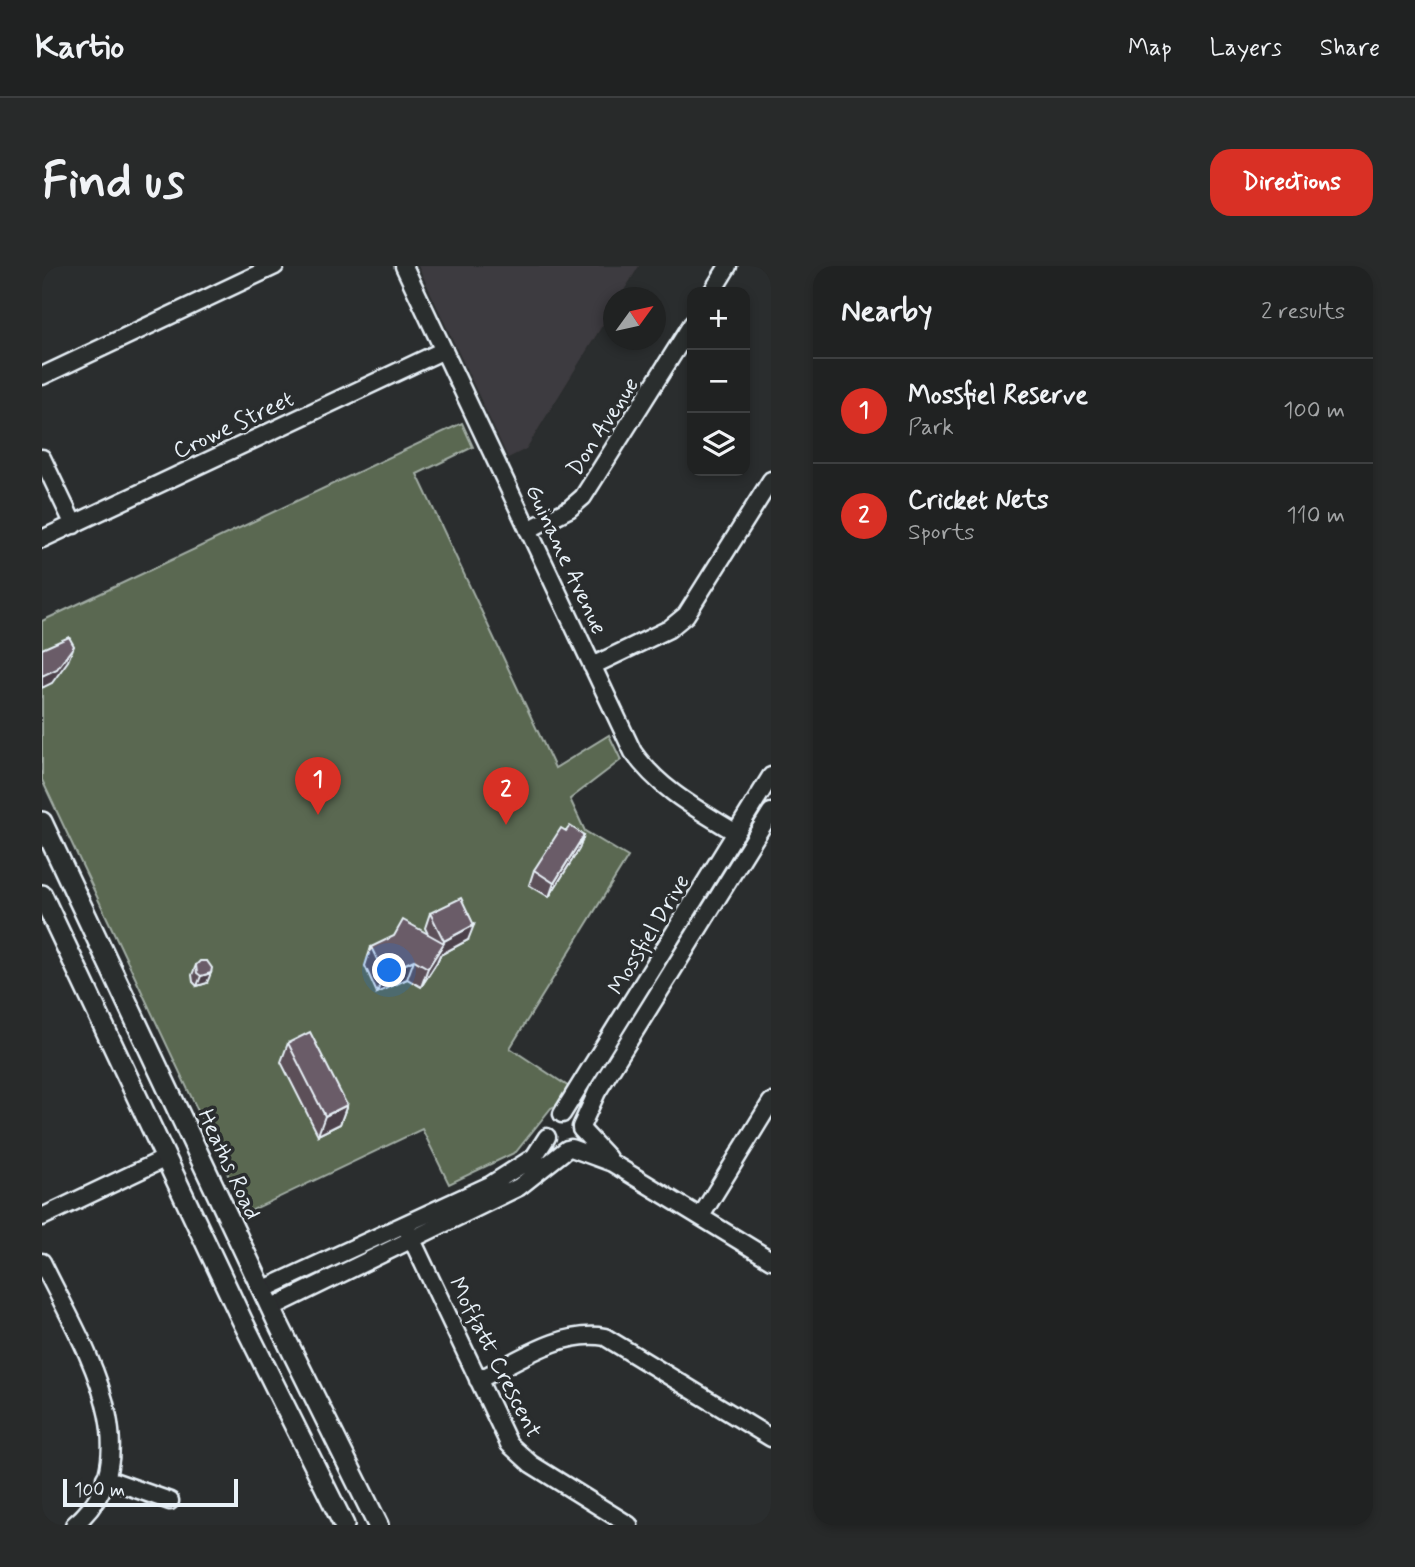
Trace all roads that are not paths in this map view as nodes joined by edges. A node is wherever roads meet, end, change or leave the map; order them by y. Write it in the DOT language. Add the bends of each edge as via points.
graph roads {
  1 [pos="275,266"];
  2 [pos="404,266"];
  3 [pos="728,266"];
  4 [pos="715,287"];
  5 [pos="687,332"];
  6 [pos="444,350"];
  7 [pos="42,376"];
  8 [pos="42,458"];
  9 [pos="771,480"];
  10 [pos="74,525"];
  11 [pos="528,530"];
  12 [pos="42,540"];
  13 [pos="592,666"];
  14 [pos="771,776"];
  15 [pos="771,812"];
  16 [pos="42,822"];
  17 [pos="736,833"];
  18 [pos="42,895"];
  19 [pos="771,1102"];
  20 [pos="562,1114"];
  21 [pos="581,1128"];
  22 [pos="547,1137"];
  23 [pos="194,1144"];
  24 [pos="569,1148"];
  25 [pos="166,1158"];
  26 [pos="612,1163"];
  27 [pos="701,1216"];
  28 [pos="42,1217"];
  29 [pos="408,1231"];
  30 [pos="771,1260"];
  31 [pos="42,1262"];
  32 [pos="267,1299"];
  33 [pos="233,1301"];
  34 [pos="242,1320"];
  35 [pos="478,1380"];
  36 [pos="771,1438"];
  37 [pos="105,1478"];
  38 [pos="170,1501"];
  39 [pos="74,1525"];
  40 [pos="345,1525"];
  41 [pos="378,1525"];
  42 [pos="629,1525"];
  1 -- 7 [label="street"];
  2 -- 6 [label="street, Guinane Avenue"];
  3 -- 4 [label="street"];
  5 -- 11 [label="street, Don Avenue" via="590,488 569,509"];
  6 -- 10 [label="street, Crowe Street"];
  6 -- 11 [label="street, Guinane Avenue"];
  8 -- 10 [label="street"];
  9 -- 13 [label="street" via="686,615 668,629"];
  10 -- 12 [label="street, Crowe Street"];
  11 -- 13 [label="street, Guinane Avenue"];
  13 -- 17 [label="street, Guinane Avenue" via="633,752 650,775 670,793"];
  14 -- 17 [label="street, Mossfiel Drive"];
  15 -- 21 [label="street, Mossfiel Drive" via="597,1092"];
  16 -- 23 [label="main road, Heaths Road"];
  17 -- 20 [label="street, Mossfiel Drive"];
  18 -- 25 [label="main road"];
  19 -- 27 [label="street"];
  20 -- 21 [label="street" via="574,1117"];
  20 -- 22 [label="street" via="548,1122"];
  21 -- 24 [label="street" via="579,1140"];
  21 -- 26 [label="street"];
  22 -- 24 [label="street" via="557,1148"];
  22 -- 29 [label="street" via="542,1150 517,1171"];
  23 -- 25 [label="main road"];
  23 -- 32 [label="main road, Heaths Road"];
  24 -- 26 [label="street"];
  24 -- 29 [label="street" via="529,1181"];
  25 -- 28 [label="street"];
  25 -- 33 [label="main road"];
  26 -- 27 [label="street"];
  27 -- 30 [label="street"];
  29 -- 32 [label="street"];
  29 -- 35 [label="street, Moffatt Crescent"];
  31 -- 37 [label="street" via="109,1409 111,1457"];
  32 -- 33 [label="main road"];
  32 -- 34 [label="main road"];
  32 -- 41 [label="main road, Heaths Road"];
  33 -- 34 [label="main road"];
  34 -- 40 [label="main road"];
  35 -- 36 [label="street" via="559,1341 605,1337"];
  35 -- 42 [label="street, Moffatt Crescent" via="517,1454"];
  37 -- 38 [label="street"];
  37 -- 39 [label="street" via="95,1500"];
}
